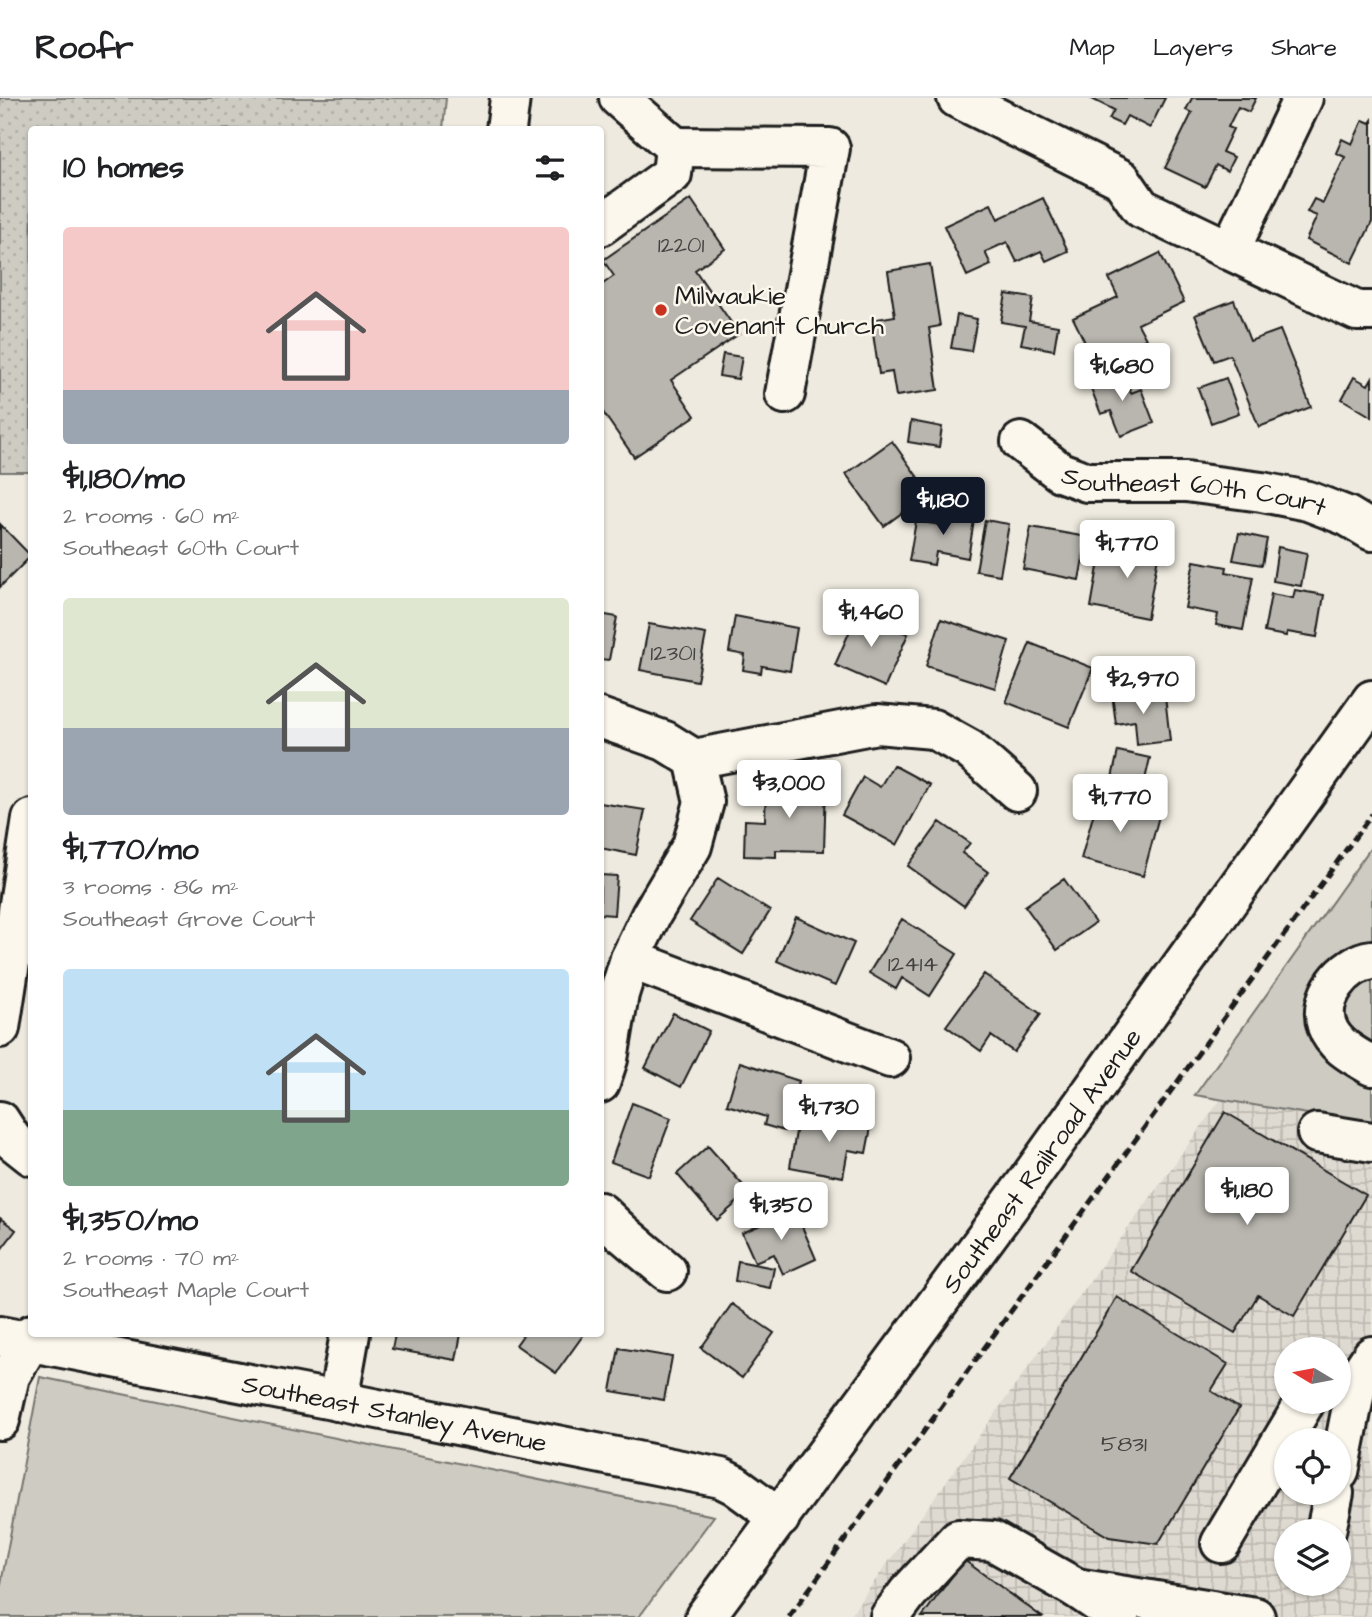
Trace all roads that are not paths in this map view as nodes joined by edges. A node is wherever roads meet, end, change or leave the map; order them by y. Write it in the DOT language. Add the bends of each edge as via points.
graph roads {
  1 [pos="510,98"];
  2 [pos="619,98"];
  3 [pos="957,98"];
  4 [pos="1303,98"];
  5 [pos="506,126"];
  6 [pos="675,147"];
  7 [pos="604,223"];
  8 [pos="1230,250"];
  9 [pos="1372,311"];
  10 [pos="785,394"];
  11 [pos="1021,442"];
  12 [pos="1372,531"];
  13 [pos="1372,700"];
  14 [pos="604,719"];
  15 [pos="694,759"];
  16 [pos="1017,791"];
  17 [pos="28,845"];
  18 [pos="630,959"];
  19 [pos="1372,960"];
  20 [pos="0,1028"];
  21 [pos="890,1058"];
  22 [pos="1372,1066"];
  23 [pos="604,1071"];
  24 [pos="0,1121"];
  25 [pos="1317,1133"];
  26 [pos="1372,1142"];
  27 [pos="28,1153"];
  28 [pos="604,1216"];
  29 [pos="667,1271"];
  30 [pos="21,1337"];
  31 [pos="350,1337"];
  32 [pos="1360,1374"];
  33 [pos="338,1401"];
  34 [pos="1299,1414"];
  35 [pos="0,1420"];
  36 [pos="1348,1428"];
  37 [pos="780,1518"];
  38 [pos="1221,1544"];
  39 [pos="1076,1588"];
  40 [pos="705,1617"];
  41 [pos="890,1617"];
  42 [pos="1119,1617"];
  43 [pos="1255,1617"];
  1 -- 5 [label="street"];
  2 -- 6 [label="street"];
  3 -- 8 [label="street" via="1121,179 1141,208"];
  4 -- 8 [label="street"];
  6 -- 7 [label="street" via="672,174"];
  6 -- 10 [label="street" via="830,148"];
  8 -- 9 [label="street" via="1357,311"];
  11 -- 12 [label="street, Southeast 60th Court" via="1060,472 1087,482 1186,482 1262,492 1308,501"];
  13 -- 37 [label="street, Southeast Railroad Avenue"];
  14 -- 15 [label="street" via="665,741"];
  15 -- 16 [label="street" via="877,724 933,729 969,748"];
  15 -- 18 [label="street" via="704,802 692,846"];
  17 -- 20 [label="street"];
  18 -- 21 [label="street"];
  18 -- 23 [label="street"];
  19 -- 22 [label="street" via="1337,978 1326,1003 1326,1026 1340,1047"];
  24 -- 27 [label="street"];
  25 -- 26 [label="street"];
  28 -- 29 [label="street"];
  30 -- 33 [label="street, Southeast Stanley Avenue"];
  30 -- 35 [label="street"];
  31 -- 33 [label="street"];
  32 -- 36 [label="street"];
  33 -- 37 [label="street, Southeast Stanley Avenue" via="721,1478"];
  34 -- 38 [label="street"];
  37 -- 40 [label="street, Southeast Railroad Avenue"];
  39 -- 41 [label="street" via="993,1541 958,1539"];
  39 -- 42 [label="street"];
  39 -- 43 [label="street"];
}
